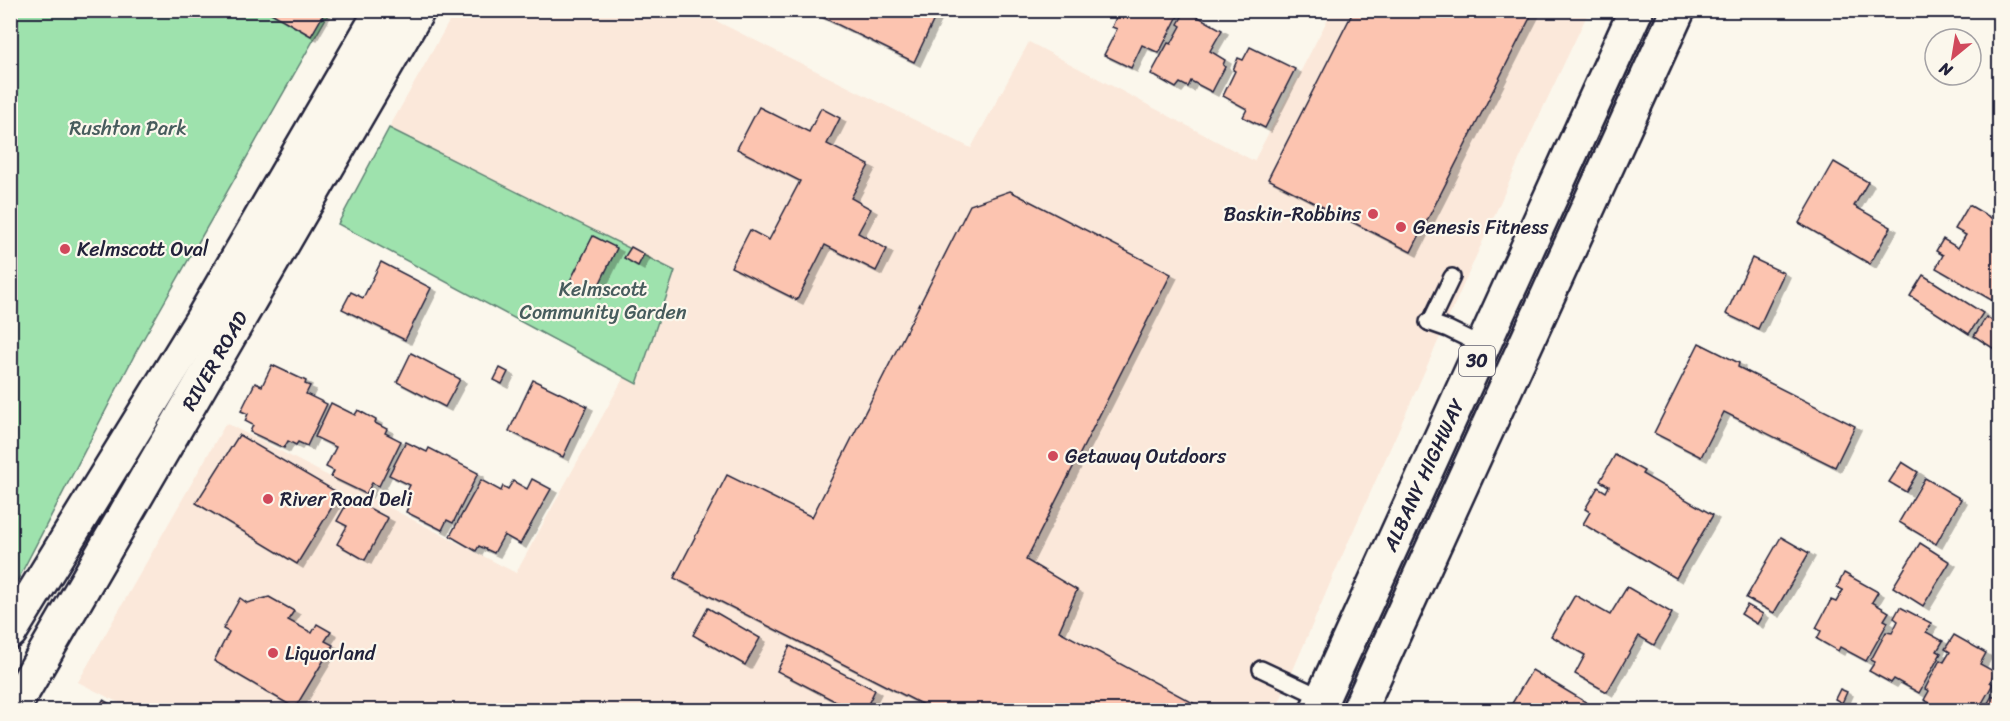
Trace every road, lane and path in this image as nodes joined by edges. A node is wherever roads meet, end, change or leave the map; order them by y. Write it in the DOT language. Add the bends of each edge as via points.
graph roads {
  1 [pos="382,10"];
  2 [pos="418,10"];
  3 [pos="1636,10"];
  4 [pos="1678,10"];
  5 [pos="1452,277"];
  6 [pos="1483,346"];
  7 [pos="10,632"];
  8 [pos="1261,669"];
  9 [pos="14,698"];
  10 [pos="1320,704"];
  11 [pos="1359,711"];
  1 -- 7 [label="main road, RIVER ROAD" via="200,323"];
  2 -- 9 [label="main road, RIVER ROAD"];
  3 -- 6 [label="main road, ALBANY HIGHWAY / 30"];
  4 -- 11 [label="main road, ALBANY HIGHWAY / 30"];
  5 -- 6 [label="lane" via="1429,322"];
  6 -- 10 [label="main road, ALBANY HIGHWAY / 30"];
  8 -- 10 [label="lane"];
}
